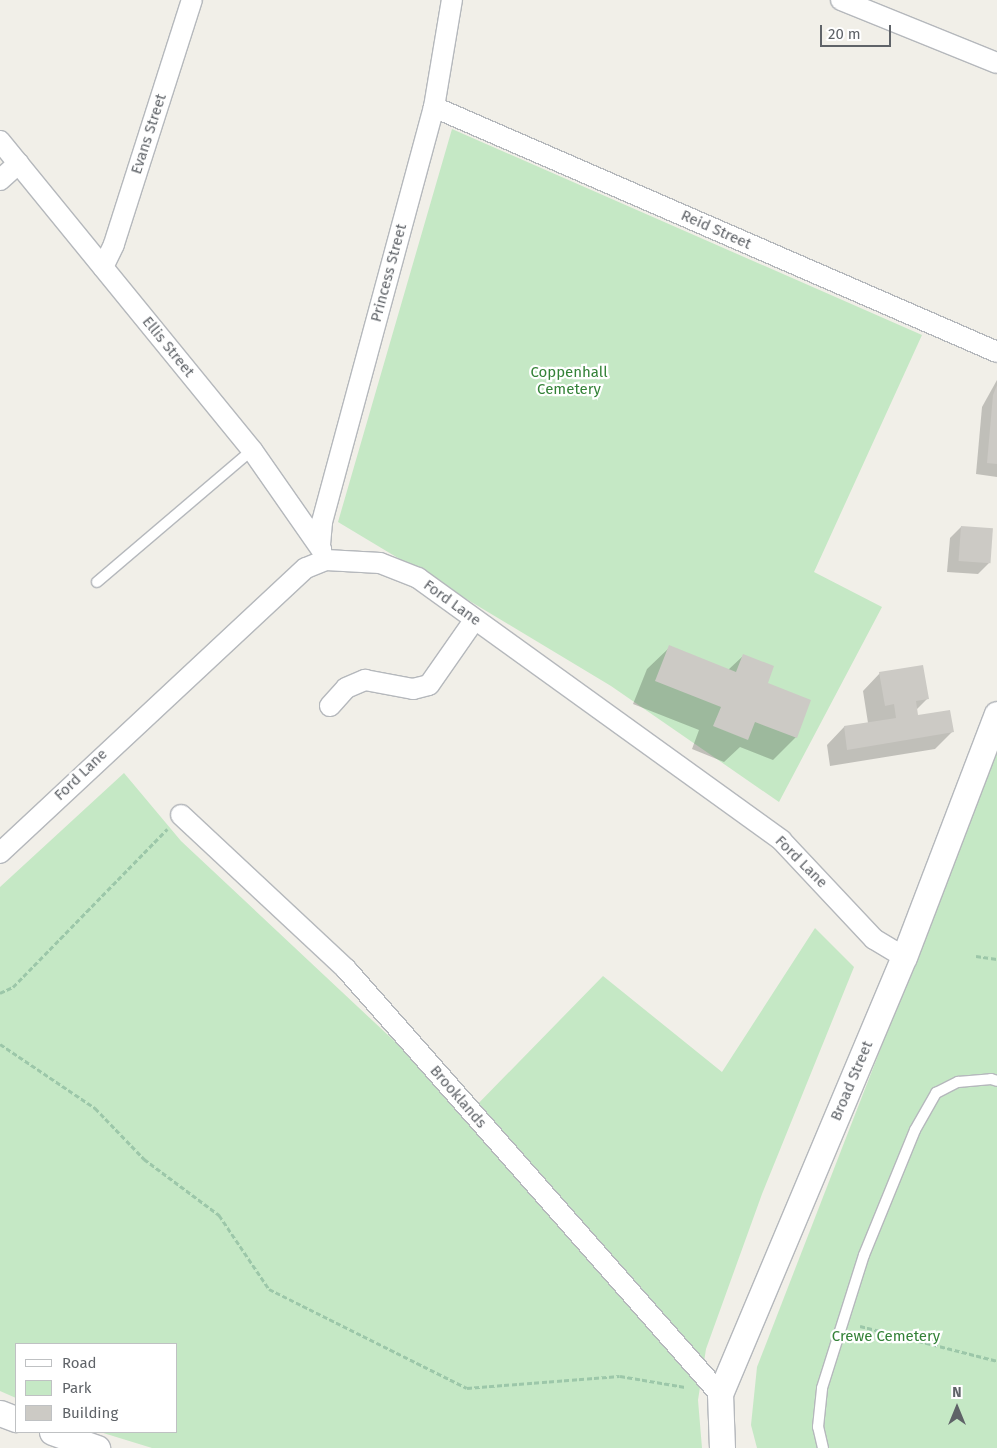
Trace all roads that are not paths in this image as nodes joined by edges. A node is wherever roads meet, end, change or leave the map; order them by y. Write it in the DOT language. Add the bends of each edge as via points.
graph roads {
  1 [pos="192,0"];
  2 [pos="452,0"];
  3 [pos="841,0"];
  4 [pos="997,63"];
  5 [pos="434,108"];
  6 [pos="0,141"];
  7 [pos="19,163"];
  8 [pos="0,180"];
  9 [pos="103,267"];
  10 [pos="997,352"];
  11 [pos="252,450"];
  12 [pos="323,553"];
  13 [pos="97,582"];
  14 [pos="475,619"];
  15 [pos="330,706"];
  16 [pos="997,714"];
  17 [pos="182,815"];
  18 [pos="0,853"];
  19 [pos="904,957"];
  20 [pos="997,1081"];
  21 [pos="720,1394"];
  22 [pos="0,1413"];
  23 [pos="15,1419"];
  24 [pos="55,1433"];
  25 [pos="97,1448"];
  26 [pos="722,1448"];
  27 [pos="823,1448"];
  1 -- 9 [label="street, Evans Street" via="114,244"];
  2 -- 5 [label="street, Princess Street"];
  3 -- 4 [label="street"];
  5 -- 10 [label="street, Reid Street"];
  5 -- 12 [label="street, Princess Street" via="322,522"];
  6 -- 7 [label="street, Ellis Street"];
  7 -- 8 [label="street"];
  7 -- 9 [label="street, Ellis Street"];
  9 -- 11 [label="street, Ellis Street"];
  11 -- 12 [label="street, Ellis Street"];
  11 -- 13 [label="lane"];
  12 -- 14 [label="street, Ford Lane" via="380,563 418,578"];
  12 -- 18 [label="street, Ford Lane"];
  14 -- 15 [label="street" via="429,685 413,689 365,680 346,688"];
  14 -- 19 [label="street, Ford Lane" via="781,840 874,939"];
  16 -- 19 [label="street, Broad Street"];
  17 -- 21 [label="street, Brooklands" via="346,969"];
  19 -- 21 [label="street, Broad Street"];
  20 -- 27 [label="lane" via="958,1082 936,1093 915,1130 864,1255 822,1388 818,1427"];
  21 -- 26 [label="street, Broad Street"];
  22 -- 23 [label="street"];
  24 -- 25 [label="street"];
}
